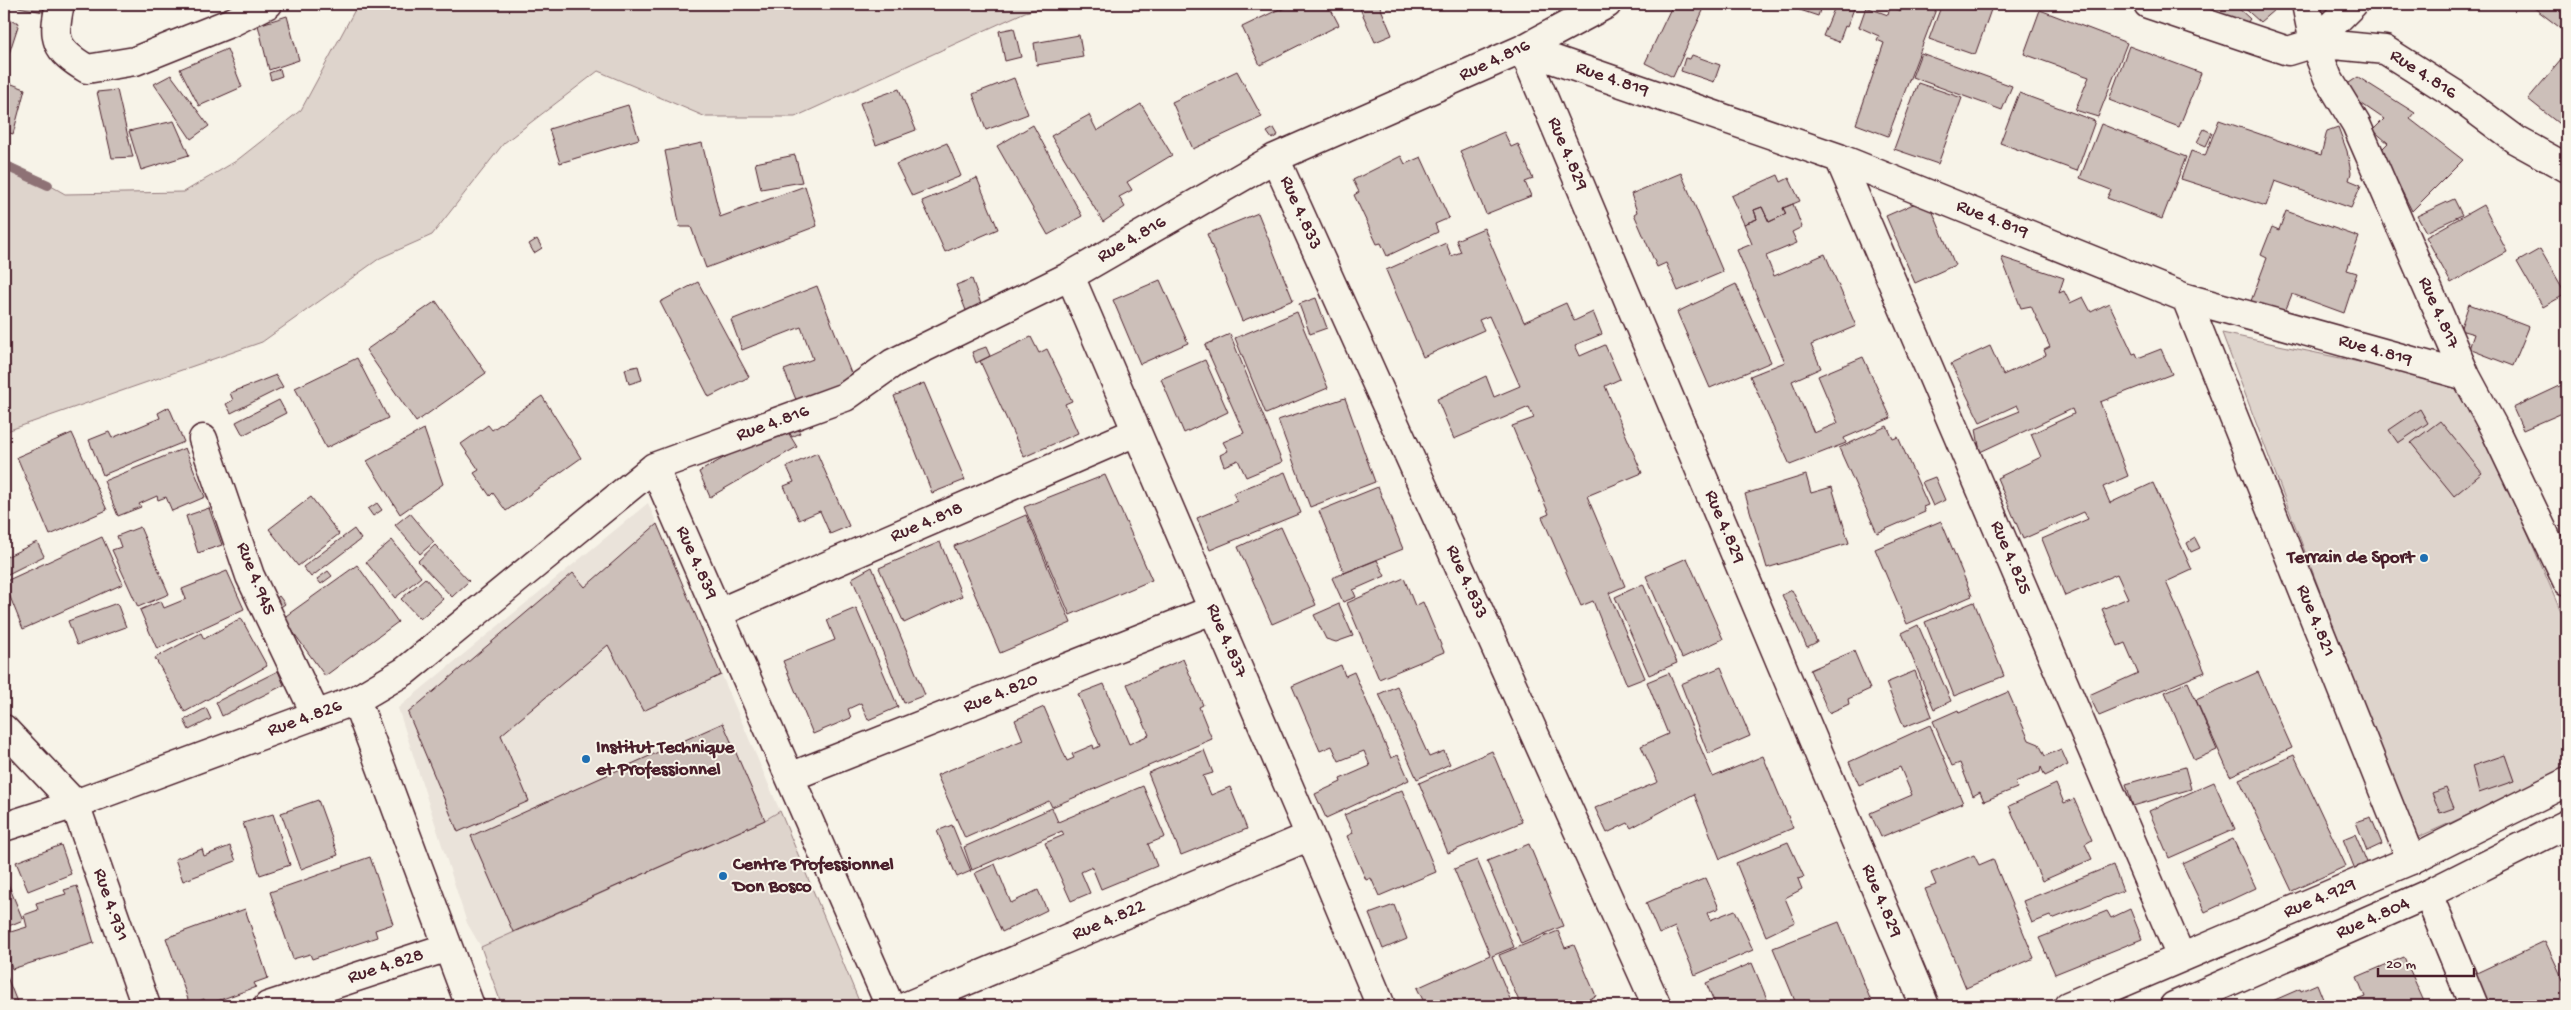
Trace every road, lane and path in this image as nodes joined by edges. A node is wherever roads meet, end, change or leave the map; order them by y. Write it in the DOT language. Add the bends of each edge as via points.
graph roads {
  1 [pos="60,4"];
  2 [pos="268,4"];
  3 [pos="1607,4"];
  4 [pos="2148,4"];
  5 [pos="2306,4"];
  6 [pos="2353,4"];
  7 [pos="2314,43"];
  8 [pos="1523,49"];
  9 [pos="1275,158"];
  10 [pos="1839,158"];
  11 [pos="2567,168"];
  12 [pos="1070,276"];
  13 [pos="2186,298"];
  14 [pos="2466,376"];
  15 [pos="1136,432"];
  16 [pos="203,439"];
  17 [pos="654,467"];
  18 [pos="2567,581"];
  19 [pos="1212,610"];
  20 [pos="718,614"];
  21 [pos="356,700"];
  22 [pos="316,715"];
  23 [pos="4,729"];
  24 [pos="790,777"];
  25 [pos="2567,782"];
  26 [pos="75,804"];
  27 [pos="2567,824"];
  28 [pos="4,827"];
  29 [pos="1310,836"];
  30 [pos="2411,860"];
  31 [pos="2428,894"];
  32 [pos="448,947"];
  33 [pos="2181,957"];
  34 [pos="2184,1004"];
  35 [pos="146,1006"];
  36 [pos="268,1006"];
  37 [pos="470,1006"];
  38 [pos="890,1006"];
  39 [pos="907,1006"];
  40 [pos="1381,1006"];
  41 [pos="1657,1006"];
  42 [pos="1925,1006"];
  43 [pos="2068,1006"];
  44 [pos="2474,1006"];
  1 -- 2 [label="street" via="55,27 59,44 71,59 87,69 135,62"];
  3 -- 8 [label="street, Rue 4.816"];
  4 -- 7 [label="street, Rue 4.816" via="2288,51"];
  5 -- 7 [label="street, Rue 4.817"];
  6 -- 7 [label="street"];
  7 -- 11 [label="street, Rue 4.816" via="2385,50 2453,93 2516,140"];
  7 -- 14 [label="street, Rue 4.817" via="2328,78 2356,124"];
  8 -- 9 [label="street, Rue 4.816"];
  8 -- 10 [label="street, Rue 4.819"];
  8 -- 42 [label="street, Rue 4.829"];
  9 -- 12 [label="street, Rue 4.816"];
  9 -- 41 [label="street, Rue 4.833"];
  10 -- 13 [label="street, Rue 4.819"];
  10 -- 33 [label="street, Rue 4.825"];
  12 -- 15 [label="street, Rue 4.837"];
  12 -- 17 [label="street, Rue 4.816" via="892,363 845,397"];
  13 -- 14 [label="street, Rue 4.819"];
  13 -- 30 [label="street, Rue 4.821"];
  14 -- 18 [label="street, Rue 4.817"];
  15 -- 19 [label="street, Rue 4.837"];
  15 -- 20 [label="street, Rue 4.818"];
  16 -- 22 [label="street, Rue 4.945" via="250,576"];
  17 -- 20 [label="street, Rue 4.839"];
  17 -- 21 [label="street" via="405,671"];
  19 -- 24 [label="street, Rue 4.820"];
  19 -- 29 [label="street, Rue 4.837"];
  20 -- 24 [label="street, Rue 4.839"];
  21 -- 22 [label="street, Rue 4.826"];
  21 -- 32 [label="street, Rue 4.826"];
  22 -- 26 [label="street, Rue 4.826"];
  23 -- 26 [label="street"];
  24 -- 38 [label="street, Rue 4.839"];
  25 -- 30 [label="street, Rue 4.929"];
  26 -- 28 [label="street, Rue 4.826"];
  26 -- 35 [label="street, Rue 4.931"];
  27 -- 31 [label="street, Rue 4.804"];
  29 -- 39 [label="street, Rue 4.822"];
  29 -- 40 [label="street, Rue 4.837"];
  30 -- 33 [label="street, Rue 4.929"];
  31 -- 34 [label="street, Rue 4.804"];
  31 -- 44 [label="street"];
  32 -- 36 [label="street, Rue 4.828"];
  32 -- 37 [label="street, Rue 4.826"];
  33 -- 43 [label="street, Rue 4.929"];
}
